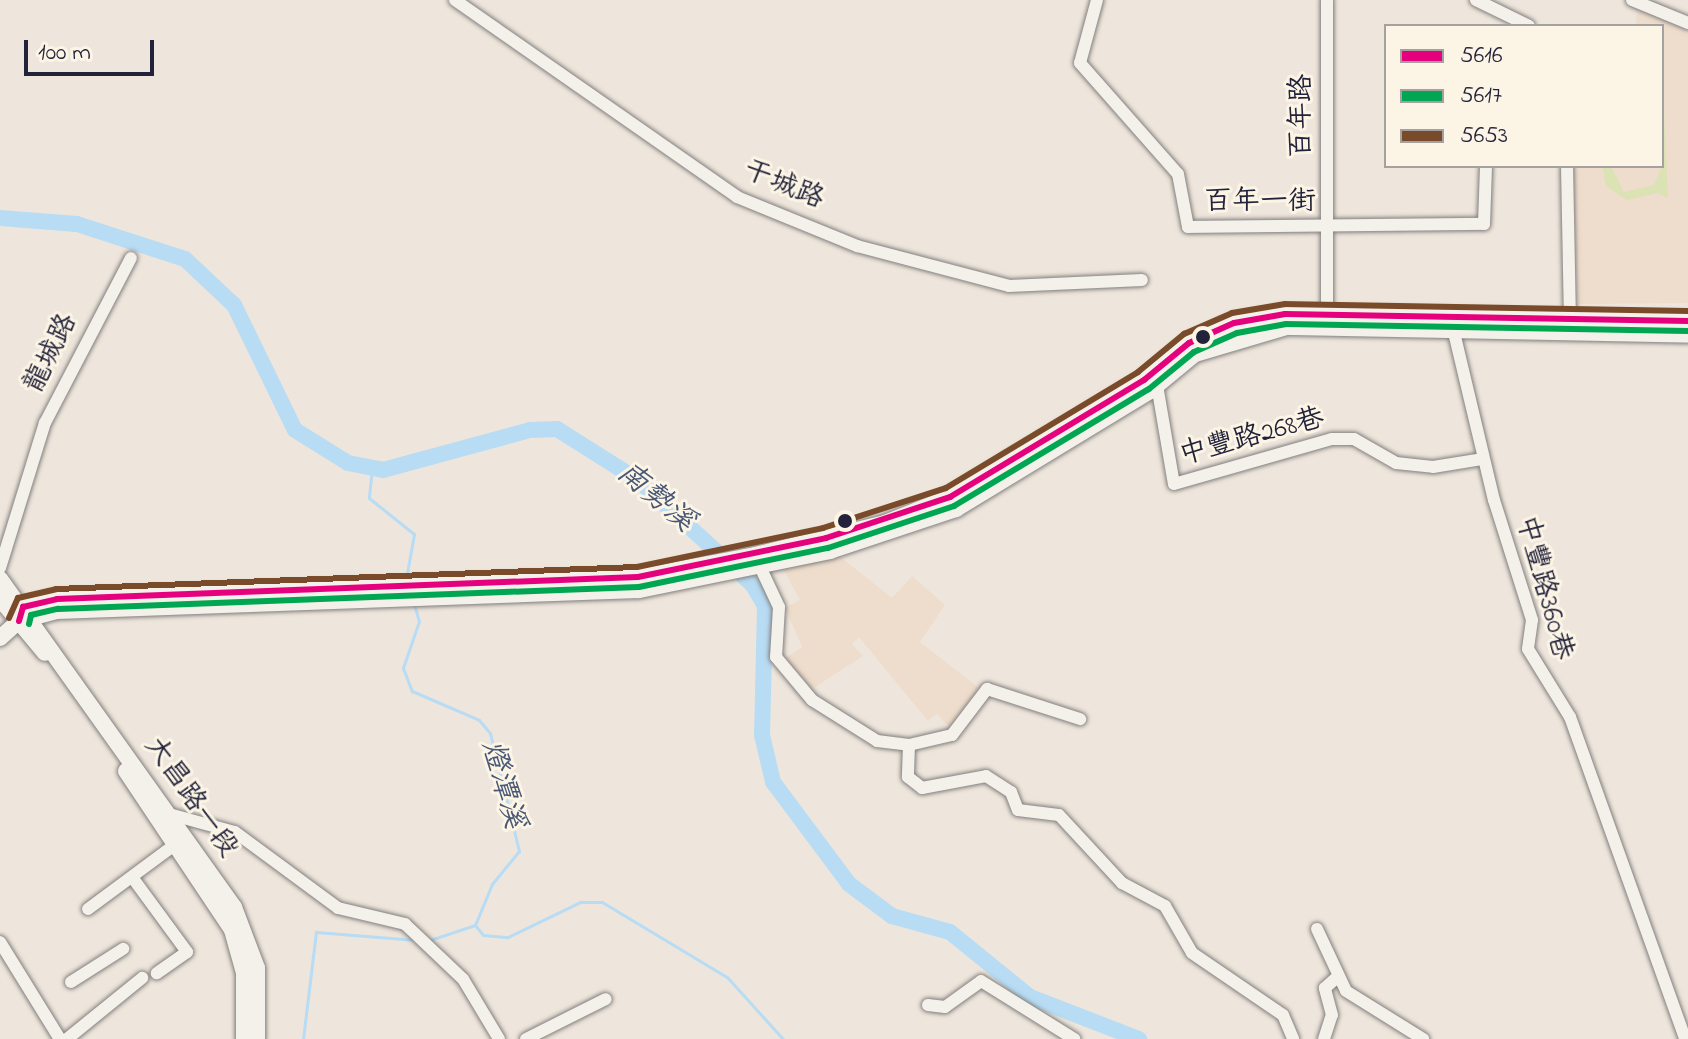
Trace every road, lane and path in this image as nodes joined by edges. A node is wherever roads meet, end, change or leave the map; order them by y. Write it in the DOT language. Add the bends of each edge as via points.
graph roads {
  1 [pos="455,0"];
  2 [pos="1097,0"];
  3 [pos="1327,0"];
  4 [pos="1476,0"];
  5 [pos="1632,0"];
  6 [pos="1688,23"];
  7 [pos="1525,24"];
  8 [pos="1486,168"];
  9 [pos="1567,168"];
  10 [pos="1327,226"];
  11 [pos="131,258"];
  12 [pos="1142,280"];
  13 [pos="1327,321"];
  14 [pos="1688,321"];
  15 [pos="1452,324"];
  16 [pos="1570,326"];
  17 [pos="1688,335"];
  18 [pos="1157,385"];
  19 [pos="1483,459"];
  20 [pos="751,563"];
  21 [pos="0,568"];
  22 [pos="0,579"];
  23 [pos="0,599"];
  24 [pos="0,613"];
  25 [pos="25,615"];
  26 [pos="0,638"];
  27 [pos="1080,719"];
  28 [pos="909,745"];
  29 [pos="169,814"];
  30 [pos="176,844"];
  31 [pos="132,877"];
  32 [pos="88,909"];
  33 [pos="1317,929"];
  34 [pos="0,942"];
  35 [pos="123,949"];
  36 [pos="157,973"];
  37 [pos="142,978"];
  38 [pos="1336,978"];
  39 [pos="71,982"];
  40 [pos="606,999"];
  41 [pos="928,1005"];
  42 [pos="60,1039"];
  43 [pos="67,1039"];
  44 [pos="244,1039"];
  45 [pos="257,1039"];
  46 [pos="499,1039"];
  47 [pos="526,1039"];
  48 [pos="1074,1039"];
  49 [pos="1293,1039"];
  50 [pos="1324,1039"];
  51 [pos="1423,1039"];
  52 [pos="1685,1039"];
  1 -- 12 [label="street, 干城路" via="737,197 857,246 1009,286"];
  2 -- 10 [label="street, 百年一街" via="1080,63 1178,174 1188,227"];
  3 -- 10 [label="street, 百年路"];
  4 -- 7 [label="street"];
  5 -- 6 [label="street"];
  8 -- 10 [label="street, 百年一街" via="1484,224"];
  9 -- 16 [label="street"];
  10 -- 13 [label="street, 百年路"];
  11 -- 21 [label="street, 龍城路" via="45,423"];
  13 -- 15 [label="main road"];
  13 -- 18 [label="main road" via="1238,336 1195,354"];
  13 -- 20 [label="main road" via="1234,323 1189,343 1144,380 950,497 885,523"];
  14 -- 16 [label="main road"];
  15 -- 16 [label="main road"];
  15 -- 19 [label="street, 中豐路360巷"];
  16 -- 17 [label="main road"];
  18 -- 19 [label="street, 中豐路268巷" via="1174,484 1332,439 1354,439 1396,463"];
  18 -- 20 [label="main road" via="956,509 889,537"];
  19 -- 52 [label="street, 中豐路360巷" via="1532,620 1528,649 1570,717"];
  20 -- 25 [label="main road" via="639,590 482,589"];
  20 -- 28 [label="street" via="779,607 776,657 803,689 860,732"];
  22 -- 25 [label="main road"];
  23 -- 25 [label="main road"];
  24 -- 25 [label="street"];
  25 -- 26 [label="main road"];
  25 -- 29 [label="main road, 大昌路一段"];
  25 -- 30 [label="main road, 大昌路一段"];
  27 -- 28 [label="street" via="987,689 952,735"];
  28 -- 49 [label="street" via="908,777 922,788 986,776 1011,792 1018,810 1059,815 1122,883 1165,906 1192,953 1283,1015"];
  29 -- 45 [label="main road, 大昌路一段" via="245,926 260,995"];
  29 -- 46 [label="street" via="235,832 338,908 395,918 463,979"];
  30 -- 31 [label="street"];
  30 -- 44 [label="main road, 大昌路一段" via="239,949"];
  31 -- 32 [label="street"];
  31 -- 36 [label="street" via="187,952"];
  33 -- 38 [label="street"];
  34 -- 42 [label="street"];
  35 -- 39 [label="street"];
  37 -- 43 [label="street"];
  38 -- 50 [label="street" via="1325,988 1332,1015"];
  38 -- 51 [label="street" via="1359,1002"];
  40 -- 47 [label="street"];
  41 -- 48 [label="street" via="945,1007 981,981"];
}
